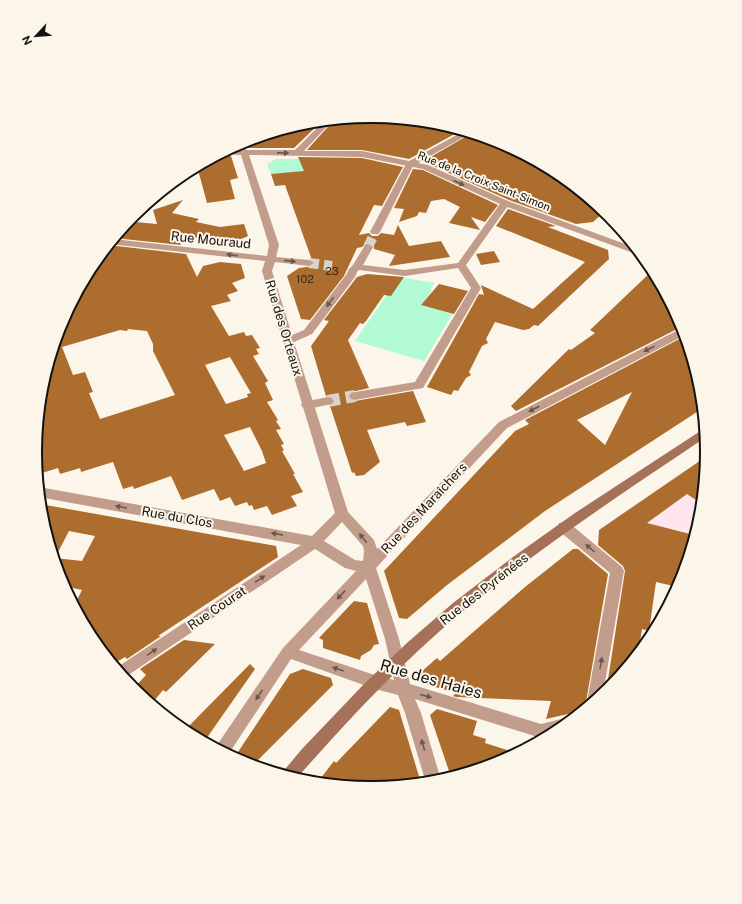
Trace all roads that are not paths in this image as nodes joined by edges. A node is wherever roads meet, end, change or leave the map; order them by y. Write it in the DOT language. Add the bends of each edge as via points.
graph roads {
  1 [pos="323,127"];
  2 [pos="462,136"];
  3 [pos="244,148"];
  4 [pos="241,150"];
  5 [pos="298,153"];
  6 [pos="410,164"];
  7 [pos="505,203"];
  8 [pos="375,232"];
  9 [pos="118,243"];
  10 [pos="368,246"];
  11 [pos="629,248"];
  12 [pos="271,259"];
  13 [pos="309,263"];
  14 [pos="461,264"];
  15 [pos="355,268"];
  16 [pos="678,334"];
  17 [pos="289,340"];
  18 [pos="355,396"];
  19 [pos="328,401"];
  20 [pos="307,405"];
  21 [pos="699,436"];
  22 [pos="45,493"];
  23 [pos="342,514"];
  24 [pos="564,527"];
  25 [pos="315,542"];
  26 [pos="369,567"];
  27 [pos="288,652"];
  28 [pos="398,661"];
  29 [pos="125,670"];
  30 [pos="375,682"];
  31 [pos="402,689"];
  32 [pos="596,692"];
  33 [pos="549,729"];
  34 [pos="224,746"];
  35 [pos="292,771"];
  36 [pos="432,775"];
  1 -- 5 [label="street"];
  2 -- 6 [label="street"];
  3 -- 5 [label="street, Rue de la Croix Saint-Simon, one-way"];
  4 -- 12 [label="street, Rue des Orteaux" via="274,245"];
  5 -- 6 [label="street, Rue de la Croix Saint-Simon" via="362,154"];
  6 -- 7 [label="street, Rue de la Croix Saint-Simon, one-way"];
  6 -- 8 [label="street"];
  7 -- 11 [label="street, Rue de la Croix Saint-Simon"];
  7 -- 14 [label="street"];
  12 -- 9 [label="street, Rue Mouraud, one-way"];
  10 -- 15 [label="street"];
  12 -- 13 [label="street, Rue Mouraud, one-way"];
  12 -- 17 [label="street, Rue des Orteaux" via="267,271"];
  14 -- 15 [label="street" via="405,273"];
  14 -- 18 [label="street" via="476,288 419,385"];
  15 -- 17 [label="street, one-way" via="308,332"];
  16 -- 26 [label="street, Rue des Maraîchers, one-way" via="503,425"];
  17 -- 20 [label="street, Rue des Orteaux"];
  19 -- 20 [label="street"];
  20 -- 23 [label="street, Rue des Orteaux"];
  21 -- 24 [label="main road, Rue des Pyrénées"];
  25 -- 22 [label="street, Rue du Clos, one-way"];
  23 -- 25 [label="street"];
  26 -- 23 [label="street, Rue des Orteaux, one-way" via="371,551 368,544"];
  24 -- 28 [label="main road, Rue des Pyrénées" via="457,608"];
  32 -- 24 [label="street, one-way" via="617,571"];
  25 -- 26 [label="street" via="350,564"];
  29 -- 25 [label="street, Rue Courat, one-way"];
  26 -- 27 [label="street, Rue des Maraîchers, one-way"];
  26 -- 28 [label="street, Rue des Orteaux"];
  30 -- 27 [label="street, Rue des Haies, one-way"];
  27 -- 34 [label="street, Rue des Maraîchers, one-way"];
  28 -- 30 [label="main road, Rue des Pyrénées"];
  28 -- 31 [label="street, Rue des Orteaux"];
  30 -- 31 [label="street, Rue des Haies"];
  30 -- 35 [label="main road, Rue des Pyrénées"];
  31 -- 33 [label="street, Rue des Haies, one-way" via="541,731"];
  36 -- 31 [label="street, Rue des Orteaux, one-way" via="413,713"];
}
